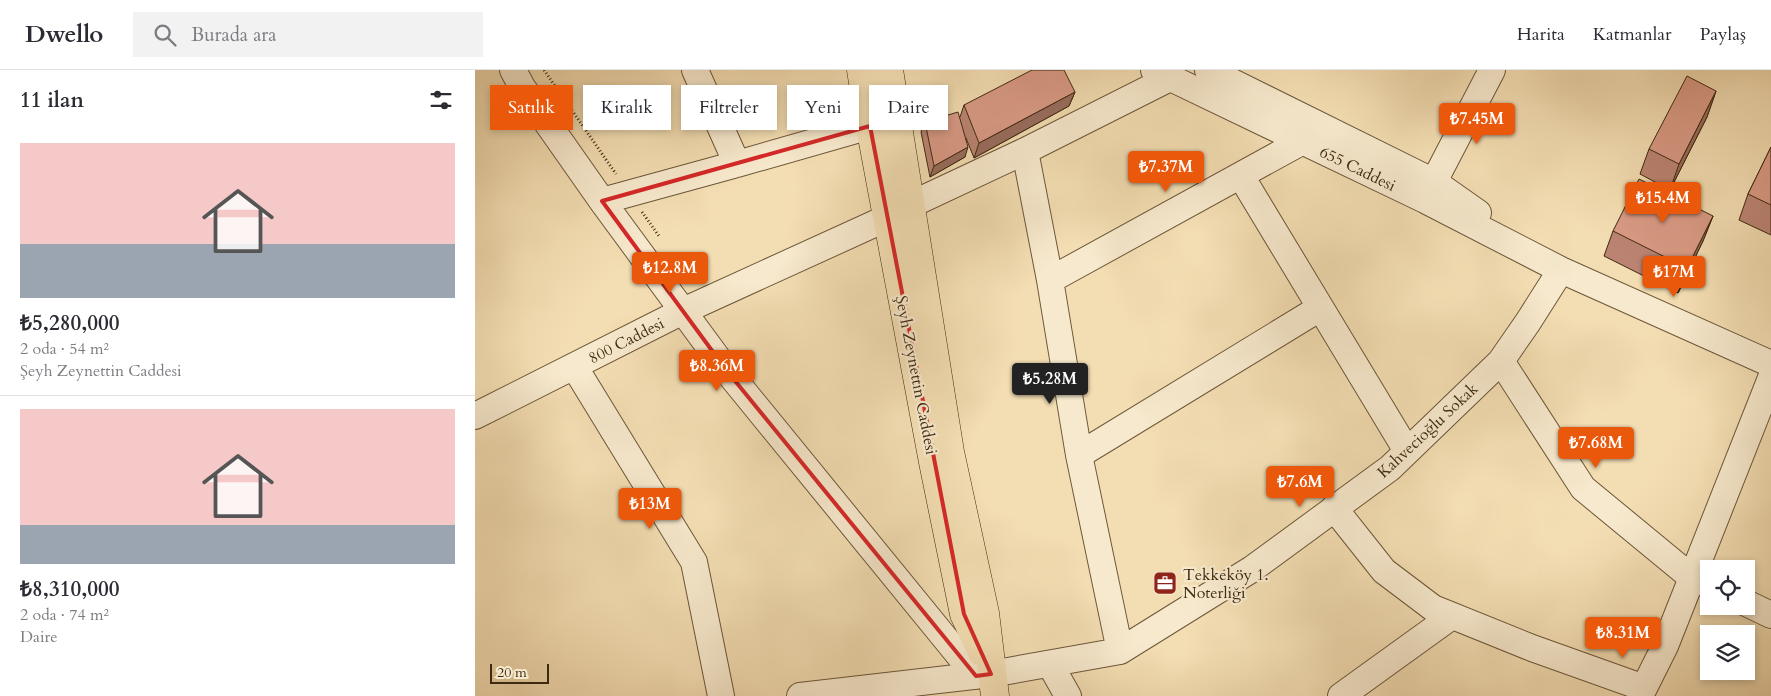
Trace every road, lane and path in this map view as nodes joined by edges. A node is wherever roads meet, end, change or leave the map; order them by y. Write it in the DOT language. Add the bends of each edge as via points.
graph roads {
  1 [pos="513,70"];
  2 [pos="695,70"];
  3 [pos="861,70"];
  4 [pos="889,70"];
  5 [pos="1208,70"];
  6 [pos="1492,70"];
  7 [pos="1162,74"];
  8 [pos="869,120"];
  9 [pos="869,126"];
  10 [pos="871,130"];
  11 [pos="1303,142"];
  12 [pos="1025,151"];
  13 [pos="737,164"];
  14 [pos="1241,176"];
  15 [pos="1430,191"];
  16 [pos="602,201"];
  17 [pos="899,212"];
  18 [pos="1561,270"];
  19 [pos="1050,280"];
  20 [pos="1321,308"];
  21 [pos="683,311"];
  22 [pos="1501,361"];
  23 [pos="1771,364"];
  24 [pos="574,366"];
  25 [pos="1771,378"];
  26 [pos="475,416"];
  27 [pos="1407,451"];
  28 [pos="1079,455"];
  29 [pos="1334,508"];
  30 [pos="1707,560"];
  31 [pos="1700,581"];
  32 [pos="1755,607"];
  33 [pos="1771,615"];
  34 [pos="1453,616"];
  35 [pos="1119,651"];
  36 [pos="1050,664"];
  37 [pos="987,682"];
  38 [pos="1620,688"];
  39 [pos="721,696"];
  40 [pos="800,696"];
  41 [pos="1068,696"];
  42 [pos="1341,696"];
  1 -- 16 [label="street"];
  2 -- 13 [label="street"];
  3 -- 8 [label="main road, Şeyh Zeynettin Caddesi"];
  4 -- 17 [label="main road, Şeyh Zeynettin Caddesi"];
  5 -- 15 [label="street, 655 Caddesi"];
  6 -- 15 [label="street"];
  7 -- 11 [label="street, 655 Caddesi"];
  7 -- 12 [label="street, 800 Caddesi"];
  9 -- 13 [label="street"];
  10 -- 17 [label="main road, Şeyh Zeynettin Caddesi"];
  11 -- 14 [label="street"];
  11 -- 15 [label="street, 655 Caddesi"];
  12 -- 17 [label="street, 800 Caddesi"];
  12 -- 19 [label="street"];
  13 -- 16 [label="street"];
  14 -- 19 [label="street"];
  14 -- 20 [label="street"];
  15 -- 18 [label="street, 655 Caddesi"];
  16 -- 21 [label="street"];
  17 -- 21 [label="street, 800 Caddesi"];
  17 -- 37 [label="main road, Şeyh Zeynettin Caddesi" via="985,613"];
  18 -- 22 [label="street, Kahvecioğlu Sokak"];
  18 -- 23 [label="street, 655 Caddesi"];
  19 -- 28 [label="street"];
  20 -- 27 [label="street"];
  20 -- 28 [label="street"];
  21 -- 24 [label="street, 800 Caddesi"];
  21 -- 37 [label="street" via="727,371"];
  22 -- 27 [label="street, Kahvecioğlu Sokak"];
  22 -- 31 [label="street" via="1583,488"];
  24 -- 26 [label="street, 800 Caddesi"];
  24 -- 39 [label="street" via="694,562"];
  25 -- 30 [label="street"];
  27 -- 29 [label="street, Kahvecioğlu Sokak" via="1390,468"];
  28 -- 35 [label="street"];
  29 -- 34 [label="street" via="1384,571 1433,608"];
  29 -- 35 [label="street, Kahvecioğlu Sokak" via="1252,569"];
  31 -- 38 [label="street" via="1644,688"];
  32 -- 33 [label="street"];
  34 -- 38 [label="street"];
  34 -- 42 [label="street"];
  35 -- 36 [label="street, Kahvecioğlu Sokak"];
  36 -- 37 [label="street, Kahvecioğlu Sokak"];
  36 -- 41 [label="street"];
  37 -- 40 [label="street, Kahvecioğlu Sokak"];
}
